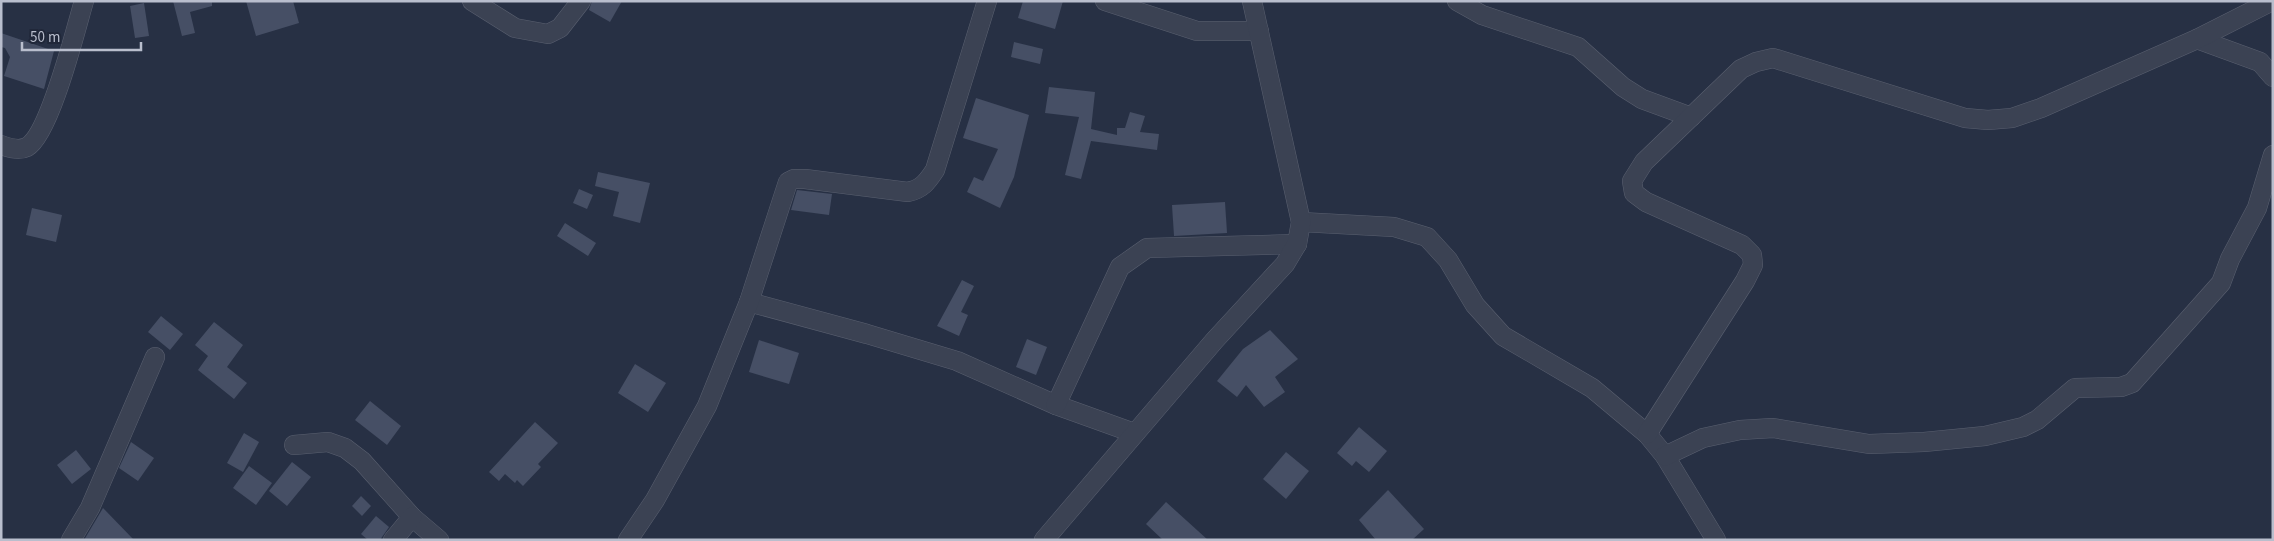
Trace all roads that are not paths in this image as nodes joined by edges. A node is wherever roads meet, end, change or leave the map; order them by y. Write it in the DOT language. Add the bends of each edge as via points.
graph roads {
  1 [pos="84,1"];
  2 [pos="472,1"];
  3 [pos="581,1"];
  4 [pos="986,1"];
  5 [pos="1105,1"];
  6 [pos="1252,1"];
  7 [pos="1456,1"];
  8 [pos="2272,1"];
  9 [pos="1259,31"];
  10 [pos="2197,39"];
  11 [pos="2273,77"];
  12 [pos="1691,117"];
  13 [pos="1,145"];
  14 [pos="2273,155"];
  15 [pos="1301,222"];
  16 [pos="1297,244"];
  17 [pos="749,302"];
  18 [pos="155,357"];
  19 [pos="1056,405"];
  20 [pos="1134,433"];
  21 [pos="1646,434"];
  22 [pos="294,445"];
  23 [pos="1665,456"];
  24 [pos="412,517"];
  25 [pos="71,540"];
  26 [pos="393,540"];
  27 [pos="439,540"];
  28 [pos="628,540"];
  29 [pos="1044,540"];
  30 [pos="1716,540"];
  1 -- 13 [label="street" via="61,84 37,136 28,147 15,150"];
  2 -- 3 [label="street" via="515,28 548,34 560,28"];
  4 -- 17 [label="street" via="935,170 925,185 908,192 805,179 788,182"];
  5 -- 9 [label="street" via="1197,31"];
  6 -- 9 [label="street"];
  7 -- 12 [label="street" via="1482,15 1578,47 1623,87 1642,99"];
  8 -- 10 [label="street"];
  9 -- 15 [label="street"];
  10 -- 11 [label="street" via="2260,62"];
  10 -- 12 [label="street" via="2012,118 1965,118 1772,58 1740,69"];
  12 -- 21 [label="street" via="1644,162 1632,181 1634,192 1646,202 1742,245 1752,255 1753,266"];
  14 -- 23 [label="street" via="2256,208 2221,283 2132,383 2121,387 2075,388 2030,424 1985,436 1869,444 1773,428 1740,430 1702,438"];
  15 -- 16 [label="street"];
  15 -- 21 [label="street" via="1394,227 1427,237 1448,260 1475,305 1503,336 1592,388"];
  16 -- 19 [label="street" via="1147,248 1136,254 1120,267"];
  16 -- 20 [label="street" via="1285,264"];
  17 -- 19 [label="street" via="957,361"];
  17 -- 28 [label="street" via="708,406 655,500"];
  18 -- 25 [label="street" via="90,508"];
  19 -- 20 [label="street"];
  20 -- 29 [label="street"];
  21 -- 23 [label="street"];
  22 -- 24 [label="street" via="328,442 345,448 362,460"];
  23 -- 30 [label="street"];
  24 -- 26 [label="street"];
  24 -- 27 [label="street"];
}
